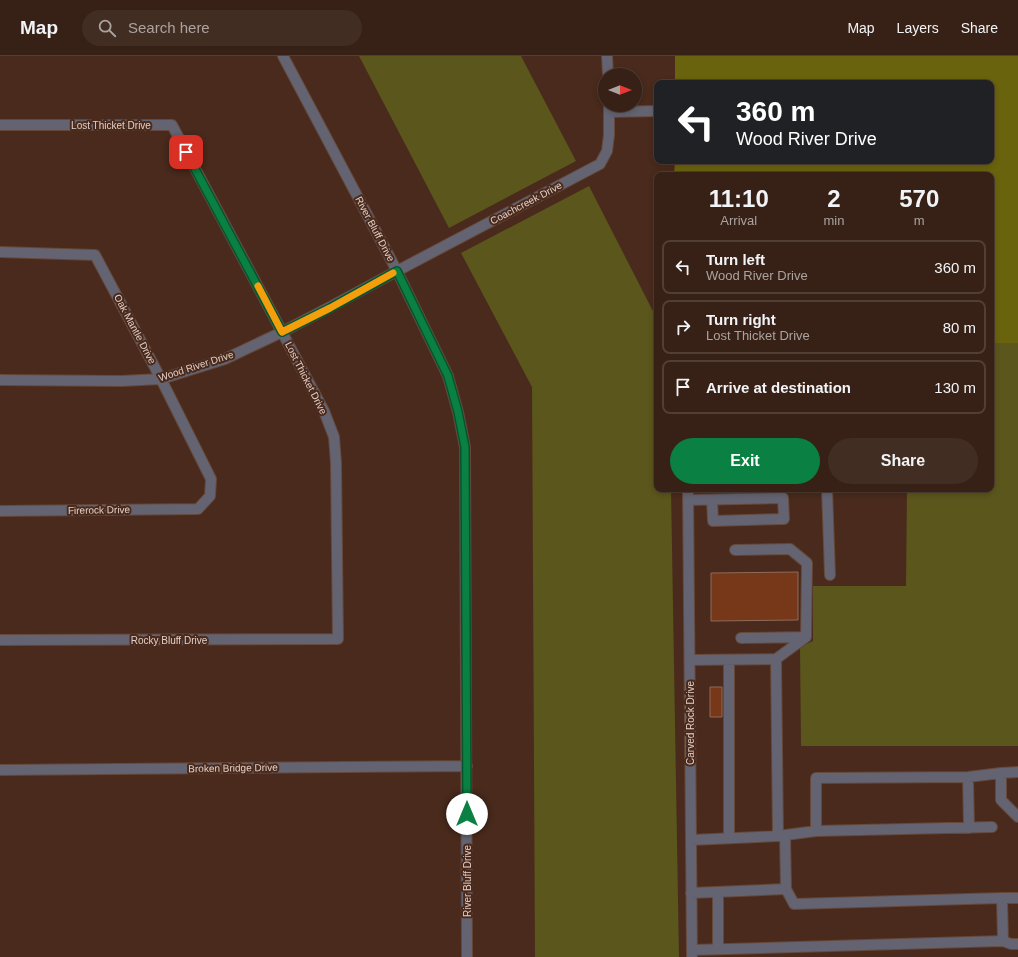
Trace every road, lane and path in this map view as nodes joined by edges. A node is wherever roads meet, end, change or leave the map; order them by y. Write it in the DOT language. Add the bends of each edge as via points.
graph roads {
  1 [pos="283,56"];
  2 [pos="607,56"];
  3 [pos="608,68"];
  4 [pos="642,110"];
  5 [pos="654,111"];
  6 [pos="609,112"];
  7 [pos="0,125"];
  8 [pos="0,252"];
  9 [pos="397,271"];
  10 [pos="282,332"];
  11 [pos="161,379"];
  12 [pos="0,380"];
  13 [pos="688,492"];
  14 [pos="827,492"];
  15 [pos="688,500"];
  16 [pos="712,500"];
  17 [pos="198,509"];
  18 [pos="0,512"];
  19 [pos="735,550"];
  20 [pos="830,575"];
  21 [pos="806,637"];
  22 [pos="741,638"];
  23 [pos="338,639"];
  24 [pos="0,640"];
  25 [pos="776,659"];
  26 [pos="690,660"];
  27 [pos="729,660"];
  28 [pos="467,766"];
  29 [pos="0,770"];
  30 [pos="1001,772"];
  31 [pos="1018,772"];
  32 [pos="968,777"];
  33 [pos="1018,817"];
  34 [pos="992,827"];
  35 [pos="969,828"];
  36 [pos="816,831"];
  37 [pos="781,835"];
  38 [pos="729,838"];
  39 [pos="691,840"];
  40 [pos="786,889"];
  41 [pos="718,892"];
  42 [pos="691,893"];
  43 [pos="1002,898"];
  44 [pos="1018,898"];
  45 [pos="1003,942"];
  46 [pos="1018,944"];
  47 [pos="718,950"];
  48 [pos="692,954"];
  49 [pos="467,957"];
  1 -- 9 [label="street, River Bluff Drive"];
  2 -- 3 [label="street"];
  4 -- 5 [label="street"];
  6 -- 9 [label="street, Coachcreek Drive" via="608,146 600,164"];
  7 -- 10 [label="street, Lost Thicket Drive" via="172,125"];
  8 -- 11 [label="street, Oak Mantle Drive" via="95,255"];
  9 -- 10 [label="street, Wood River Drive"];
  9 -- 28 [label="street, River Bluff Drive" via="448,376 465,447"];
  10 -- 11 [label="street, Wood River Drive" via="225,359"];
  10 -- 23 [label="street, Lost Thicket Drive" via="324,411 334,437"];
  11 -- 12 [label="street, Wood River Drive"];
  11 -- 17 [label="street, Oak Mantle Drive" via="211,479 210,496"];
  13 -- 15 [label="street, Carved Rock Drive"];
  14 -- 20 [label="street"];
  15 -- 16 [label="street"];
  15 -- 26 [label="street, Carved Rock Drive"];
  16 -- 16 [label="street" via="783,498 784,519 713,521"];
  17 -- 18 [label="street, Firerock Drive"];
  19 -- 21 [label="street" via="790,549 807,563"];
  21 -- 22 [label="street"];
  21 -- 25 [label="street"];
  23 -- 24 [label="street, Rocky Bluff Drive"];
  25 -- 27 [label="street"];
  25 -- 37 [label="street"];
  26 -- 27 [label="street"];
  26 -- 39 [label="street, Carved Rock Drive"];
  27 -- 38 [label="street"];
  28 -- 29 [label="street, Broken Bridge Drive"];
  28 -- 49 [label="street, River Bluff Drive"];
  30 -- 31 [label="street"];
  30 -- 32 [label="street"];
  30 -- 33 [label="street" via="1001,800"];
  32 -- 35 [label="street"];
  32 -- 36 [label="street" via="816,778"];
  34 -- 35 [label="street"];
  35 -- 36 [label="street"];
  36 -- 37 [label="street"];
  37 -- 38 [label="street"];
  37 -- 40 [label="street"];
  38 -- 39 [label="street"];
  39 -- 42 [label="street, Carved Rock Drive"];
  40 -- 41 [label="street"];
  40 -- 43 [label="street" via="794,904"];
  41 -- 42 [label="street"];
  41 -- 47 [label="street"];
  42 -- 48 [label="street, Carved Rock Drive"];
  43 -- 44 [label="street"];
  43 -- 45 [label="street"];
  45 -- 46 [label="street"];
  45 -- 47 [label="street"];
  47 -- 48 [label="street"];
}
